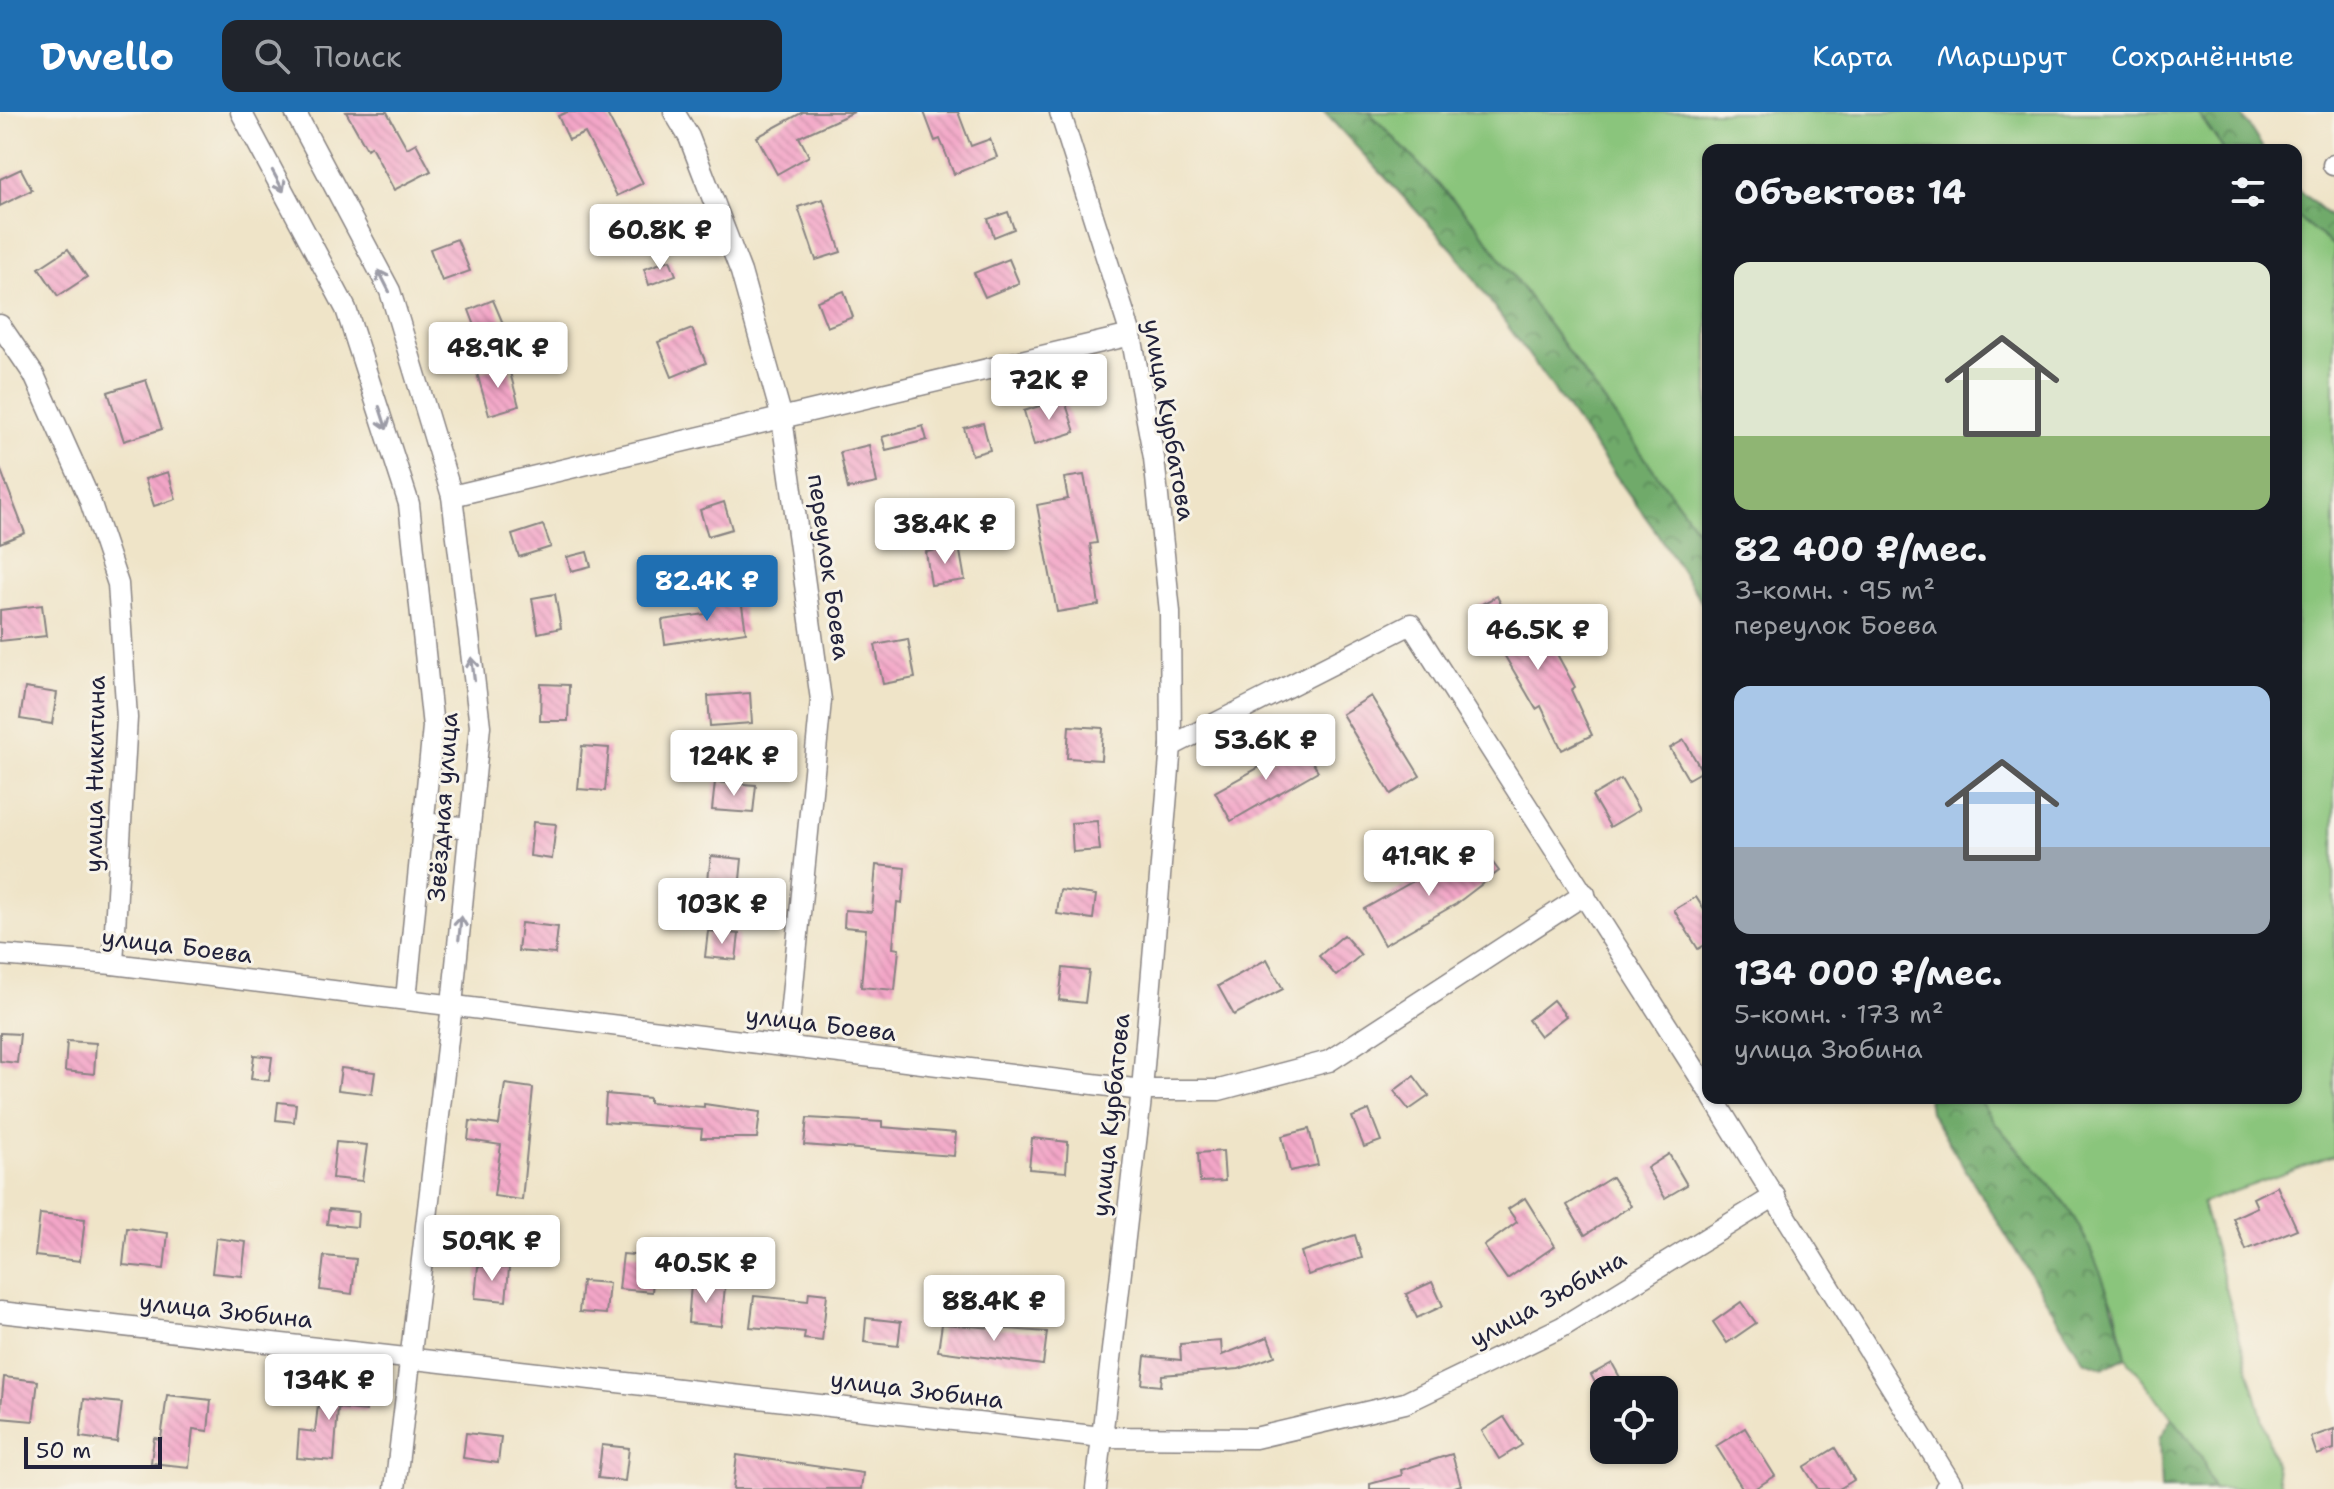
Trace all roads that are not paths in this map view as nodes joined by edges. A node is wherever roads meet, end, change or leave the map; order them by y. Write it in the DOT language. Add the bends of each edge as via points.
graph roads {
  1 [pos="241,112"];
  2 [pos="295,112"];
  3 [pos="674,112"];
  4 [pos="1060,112"];
  5 [pos="0,325"];
  6 [pos="1131,335"];
  7 [pos="782,418"];
  8 [pos="452,496"];
  9 [pos="1171,746"];
  10 [pos="423,823"];
  11 [pos="470,828"];
  12 [pos="1585,894"];
  13 [pos="0,955"];
  14 [pos="113,964"];
  15 [pos="406,999"];
  16 [pos="452,1005"];
  17 [pos="787,1046"];
  18 [pos="1702,1080"];
  19 [pos="1142,1090"];
  20 [pos="1717,1104"];
  21 [pos="1775,1196"];
  22 [pos="0,1312"];
  23 [pos="410,1358"];
  24 [pos="1102,1437"];
  25 [pos="1948,1487"];
  26 [pos="395,1489"];
  27 [pos="1096,1489"];
  1 -- 10 [label="street, Звёздная улица, one-way" via="346,309 404,481 433,727"];
  8 -- 2 [label="street, Звёздная улица, one-way" via="390,291"];
  3 -- 7 [label="street, переулок Боева" via="689,137 741,272"];
  4 -- 6 [label="street, улица Курбатова"];
  5 -- 14 [label="street, улица Никитина" via="34,375 89,498 118,584 127,718"];
  6 -- 7 [label="street"];
  6 -- 9 [label="street, улица Курбатова" via="1154,458 1170,612"];
  7 -- 8 [label="street"];
  7 -- 17 [label="street, переулок Боева" via="821,700"];
  11 -- 8 [label="street, Звёздная улица, one-way" via="480,726"];
  9 -- 12 [label="street" via="1411,624"];
  9 -- 19 [label="street, улица Курбатова"];
  10 -- 11 [label="street"];
  10 -- 15 [label="street, Звёздная улица"];
  16 -- 11 [label="street, Звёздная улица, one-way"];
  12 -- 18 [label="street"];
  12 -- 19 [label="street, улица Боева" via="1329,1061 1219,1090"];
  13 -- 14 [label="street, улица Боева"];
  14 -- 15 [label="street, улица Боева"];
  15 -- 16 [label="street, улица Боева"];
  16 -- 17 [label="street, улица Боева"];
  16 -- 23 [label="street, Звёздная улица"];
  17 -- 19 [label="street, улица Боева"];
  19 -- 24 [label="street, улица Курбатова"];
  20 -- 21 [label="street"];
  21 -- 24 [label="street, улица Зюбина" via="1562,1327 1405,1403 1255,1438"];
  21 -- 25 [label="street"];
  22 -- 23 [label="street, улица Зюбина"];
  23 -- 24 [label="street, улица Зюбина"];
  23 -- 26 [label="street, Звёздная улица"];
  24 -- 27 [label="street, улица Курбатова"];
}
